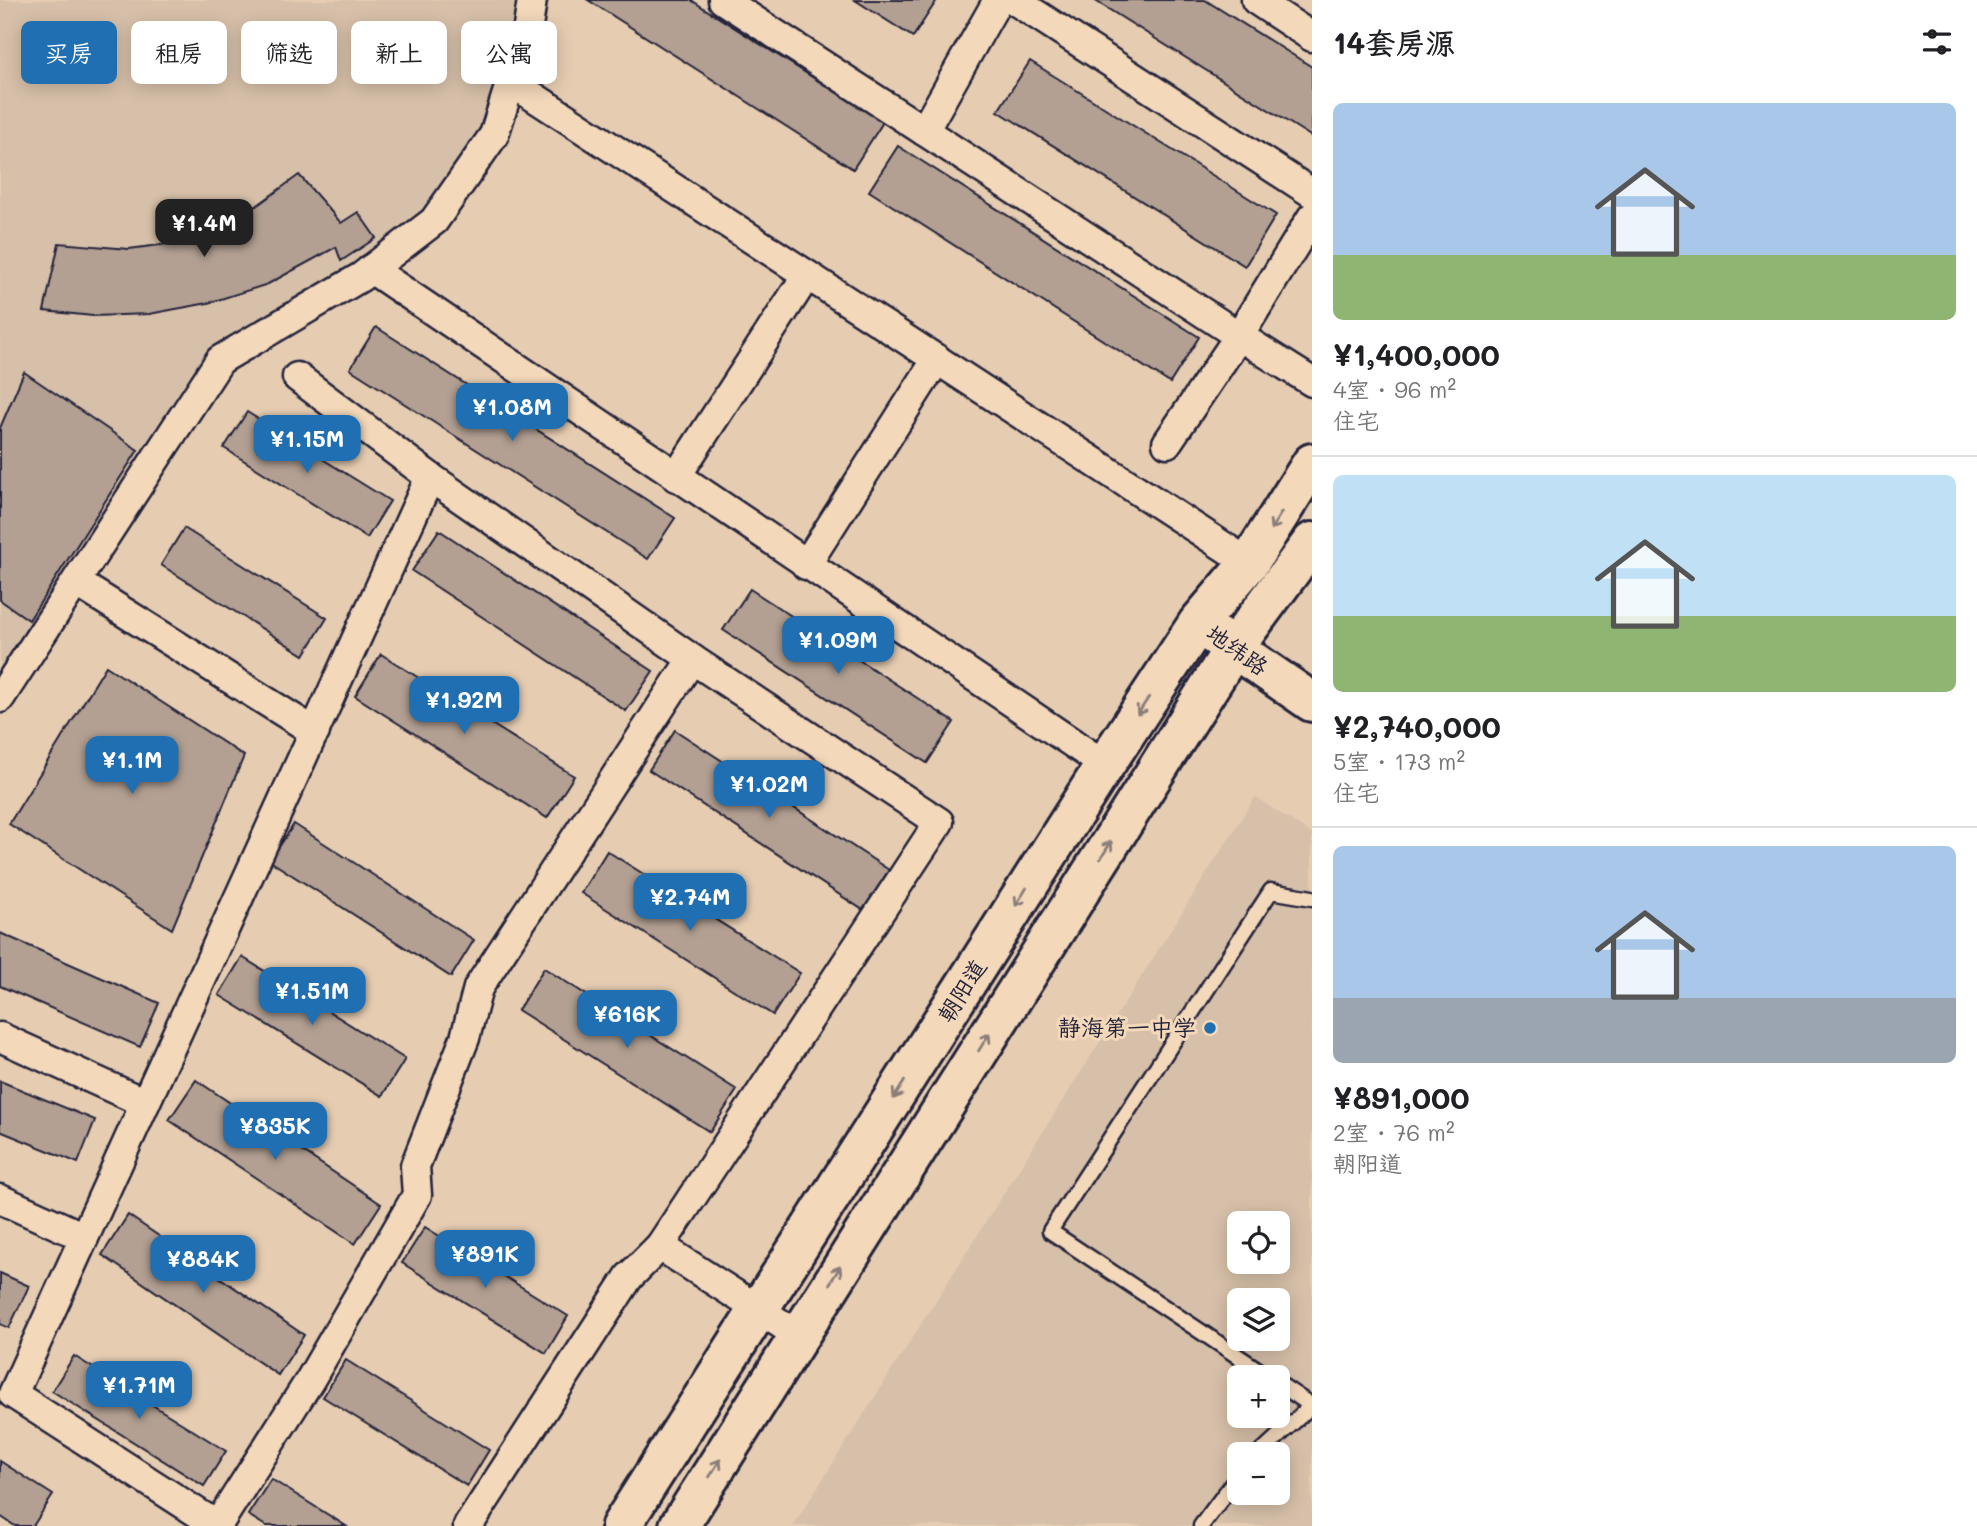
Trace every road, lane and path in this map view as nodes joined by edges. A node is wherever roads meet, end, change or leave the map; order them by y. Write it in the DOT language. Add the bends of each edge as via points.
graph roads {
  1 [pos="532,0"];
  2 [pos="723,0"];
  3 [pos="998,0"];
  4 [pos="1014,0"];
  5 [pos="1256,0"];
  6 [pos="529,21"];
  7 [pos="1312,37"];
  8 [pos="510,84"];
  9 [pos="514,84"];
  10 [pos="924,131"];
  11 [pos="1312,193"];
  12 [pos="1312,217"];
  13 [pos="371,269"];
  14 [pos="807,275"];
  15 [pos="1239,335"];
  16 [pos="937,359"];
  17 [pos="297,377"];
  18 [pos="1312,382"];
  19 [pos="1167,443"];
  20 [pos="1312,463"];
  21 [pos="430,477"];
  22 [pos="676,477"];
  23 [pos="1312,542"];
  24 [pos="1249,563"];
  25 [pos="806,565"];
  26 [pos="76,582"];
  27 [pos="1198,622"];
  28 [pos="1233,649"];
  29 [pos="692,659"];
  30 [pos="0,698"];
  31 [pos="1312,702"];
  32 [pos="314,732"];
  33 [pos="1105,765"];
  34 [pos="1312,898"];
  35 [pos="0,1037"];
  36 [pos="145,1103"];
  37 [pos="0,1199"];
  38 [pos="84,1237"];
  39 [pos="660,1246"];
  40 [pos="760,1310"];
  41 [pos="797,1335"];
  42 [pos="1251,1365"];
  43 [pos="6,1390"];
  44 [pos="1290,1391"];
  45 [pos="1312,1406"];
  46 [pos="1272,1442"];
  47 [pos="1227,1491"];
  48 [pos="218,1526"];
  49 [pos="468,1526"];
  50 [pos="621,1526"];
  51 [pos="679,1526"];
  52 [pos="1201,1526"];
  1 -- 6 [label="street"];
  2 -- 10 [label="street"];
  3 -- 10 [label="street"];
  4 -- 11 [label="street"];
  5 -- 7 [label="street"];
  8 -- 13 [label="street" via="494,135 434,221"];
  9 -- 14 [label="street"];
  10 -- 15 [label="street"];
  12 -- 15 [label="street"];
  13 -- 22 [label="street"];
  13 -- 26 [label="street" via="220,360"];
  14 -- 16 [label="street"];
  14 -- 22 [label="street"];
  15 -- 18 [label="street"];
  15 -- 19 [label="street"];
  16 -- 24 [label="street"];
  16 -- 25 [label="street"];
  17 -- 21 [label="street"];
  20 -- 24 [label="main road, 朝阳道, one-way"];
  21 -- 29 [label="street"];
  21 -- 32 [label="street"];
  22 -- 25 [label="street"];
  23 -- 28 [label="main road, 朝阳道"];
  24 -- 27 [label="main road, 朝阳道"];
  25 -- 33 [label="street"];
  26 -- 30 [label="street"];
  26 -- 32 [label="street"];
  27 -- 28 [label="main road, 地纬路"];
  27 -- 33 [label="main road, 朝阳道, one-way"];
  28 -- 31 [label="main road, 地纬路"];
  41 -- 28 [label="main road, 朝阳道, one-way"];
  29 -- 39 [label="street" via="939,822"];
  29 -- 48 [label="street" via="478,988 466,1038 415,1166 417,1195 310,1380"];
  32 -- 36 [label="street"];
  33 -- 40 [label="main road, 朝阳道, one-way"];
  34 -- 42 [label="lane" via="1271,891 1050,1231"];
  35 -- 36 [label="street"];
  36 -- 38 [label="street"];
  37 -- 38 [label="street"];
  38 -- 43 [label="street"];
  39 -- 40 [label="street"];
  39 -- 49 [label="street" via="629,1277"];
  40 -- 41 [label="street"];
  40 -- 50 [label="main road, 朝阳道"];
  51 -- 41 [label="main road, 朝阳道, one-way"];
  43 -- 48 [label="street"];
  44 -- 45 [label="lane"];
  45 -- 46 [label="lane"];
  47 -- 52 [label="lane"];
}
